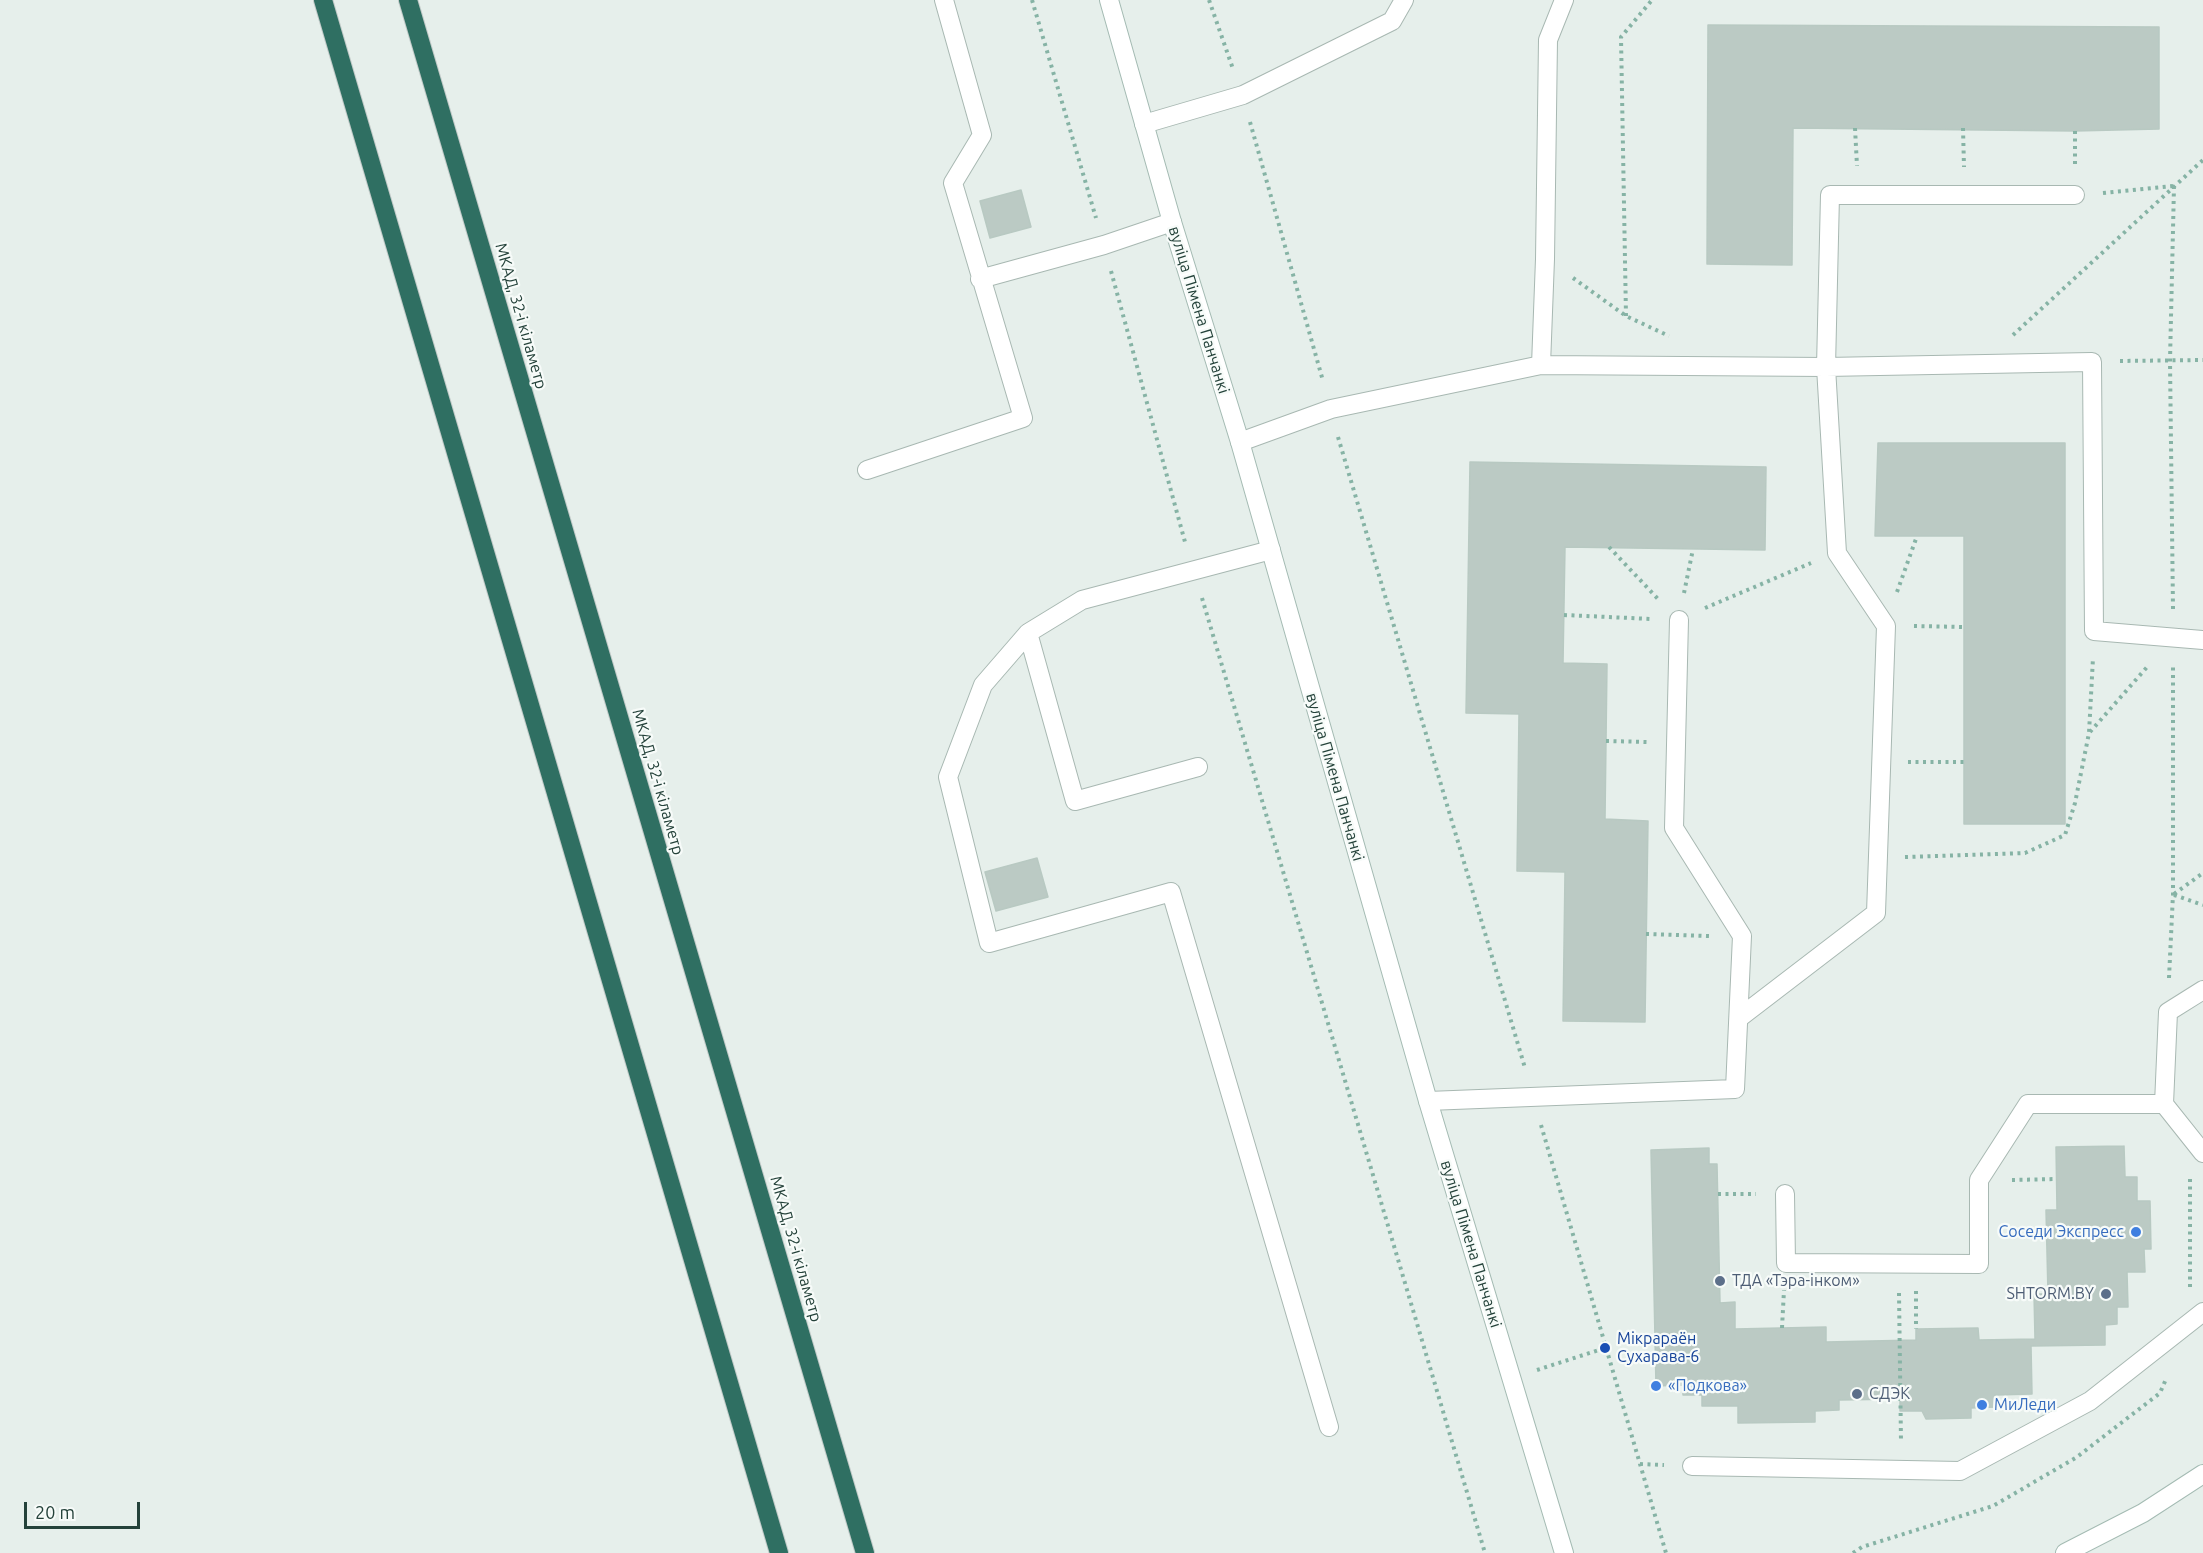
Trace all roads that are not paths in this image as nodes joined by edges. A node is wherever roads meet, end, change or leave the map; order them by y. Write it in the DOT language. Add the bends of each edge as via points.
graph roads {
  1 [pos="323,0"];
  2 [pos="408,0"];
  3 [pos="944,0"];
  4 [pos="1109,0"];
  5 [pos="1404,0"];
  6 [pos="1563,0"];
  7 [pos="1144,124"];
  8 [pos="2075,195"];
  9 [pos="1172,222"];
  10 [pos="980,279"];
  11 [pos="1540,365"];
  12 [pos="1826,367"];
  13 [pos="1240,442"];
  14 [pos="867,470"];
  15 [pos="1271,550"];
  16 [pos="1678,620"];
  17 [pos="1028,633"];
  18 [pos="2203,640"];
  19 [pos="1198,767"];
  20 [pos="2203,990"];
  21 [pos="1739,1018"];
  22 [pos="1428,1101"];
  23 [pos="2163,1104"];
  24 [pos="2203,1153"];
  25 [pos="1785,1194"];
  26 [pos="2197,1317"];
  27 [pos="1329,1427"];
  28 [pos="1692,1466"];
  29 [pos="2203,1474"];
  30 [pos="779,1553"];
  31 [pos="865,1553"];
  32 [pos="1564,1553"];
  33 [pos="2065,1553"];
  1 -- 30 [label="highway"];
  2 -- 31 [label="highway, МКАД, 32-і кіламетр"];
  3 -- 10 [label="street" via="982,135 954,183"];
  4 -- 7 [label="street, вуліца Пімена Панчанкі"];
  5 -- 7 [label="street" via="1392,21 1243,95"];
  6 -- 11 [label="street" via="1548,40"];
  7 -- 9 [label="street, вуліца Пімена Панчанкі"];
  8 -- 12 [label="street" via="1830,195"];
  9 -- 10 [label="street"];
  9 -- 13 [label="street, вуліца Пімена Панчанкі"];
  10 -- 14 [label="street" via="1023,418"];
  11 -- 12 [label="street"];
  11 -- 13 [label="street" via="1331,409"];
  12 -- 18 [label="street" via="2092,362 2094,631"];
  12 -- 21 [label="street" via="1837,553 1886,626 1876,913"];
  13 -- 15 [label="street, вуліца Пімена Панчанкі"];
  15 -- 17 [label="street" via="1082,600"];
  15 -- 22 [label="street, вуліца Пімена Панчанкі"];
  16 -- 21 [label="street" via="1674,828 1742,936"];
  17 -- 19 [label="street" via="1075,801"];
  17 -- 27 [label="street" via="983,685 948,777 989,943 1171,892"];
  20 -- 23 [label="street" via="2168,1012"];
  21 -- 22 [label="street" via="1735,1089"];
  22 -- 32 [label="street, вуліца Пімена Панчанкі"];
  23 -- 24 [label="street"];
  23 -- 25 [label="street" via="2028,1104 1979,1180 1979,1264 1785,1263"];
  26 -- 28 [label="street" via="2090,1401 1960,1471"];
  29 -- 33 [label="street" via="2143,1513"];
}
